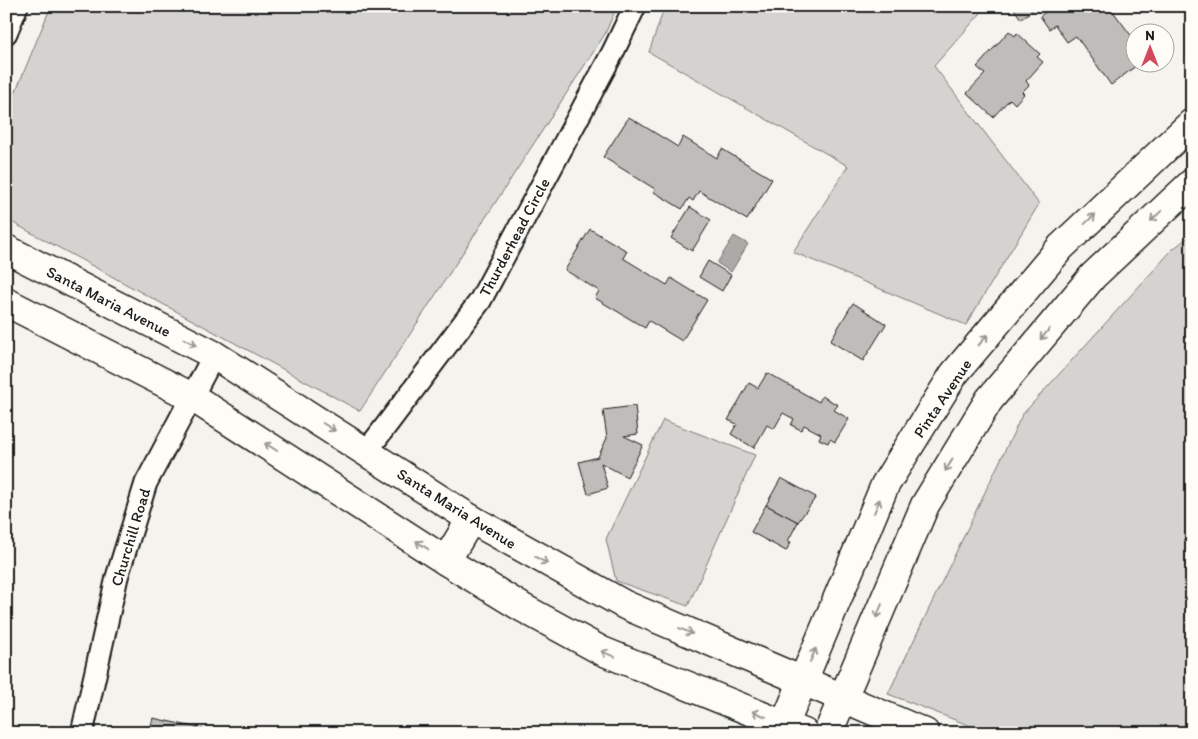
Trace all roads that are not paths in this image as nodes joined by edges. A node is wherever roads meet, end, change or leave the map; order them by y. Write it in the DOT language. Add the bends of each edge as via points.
graph roads {
  1 [pos="17,6"];
  2 [pos="635,6"];
  3 [pos="6,33"];
  4 [pos="1192,123"];
  5 [pos="1192,183"];
  6 [pos="1061,247"];
  7 [pos="6,249"];
  8 [pos="1093,276"];
  9 [pos="6,302"];
  10 [pos="214,355"];
  11 [pos="192,397"];
  12 [pos="368,451"];
  13 [pos="471,519"];
  14 [pos="446,561"];
  15 [pos="803,680"];
  16 [pos="843,696"];
  17 [pos="790,730"];
  18 [pos="82,733"];
  19 [pos="828,733"];
  20 [pos="925,733"];
  1 -- 3 [label="street"];
  2 -- 12 [label="street, Thurderhead Circle" via="480,301"];
  6 -- 4 [label="street, Pinta Avenue, one-way"];
  5 -- 8 [label="street, one-way"];
  6 -- 8 [label="street"];
  15 -- 6 [label="street, Pinta Avenue, one-way" via="886,485 954,374"];
  7 -- 10 [label="street, Santa Maria Avenue, one-way"];
  8 -- 16 [label="street, one-way" via="989,400 925,505"];
  9 -- 11 [label="street"];
  10 -- 11 [label="street, Churchill Road"];
  10 -- 12 [label="street, Santa Maria Avenue, one-way"];
  14 -- 11 [label="street, one-way"];
  11 -- 18 [label="street, Churchill Road" via="146,483 117,577"];
  12 -- 13 [label="street, Santa Maria Avenue"];
  13 -- 14 [label="street"];
  13 -- 15 [label="street, Santa Maria Avenue, one-way" via="624,605"];
  17 -- 14 [label="street, one-way" via="602,651"];
  15 -- 16 [label="street, Santa Maria Avenue"];
  15 -- 17 [label="street, Pinta Avenue"];
  16 -- 19 [label="street"];
  16 -- 20 [label="street, Santa Maria Avenue"];
}
